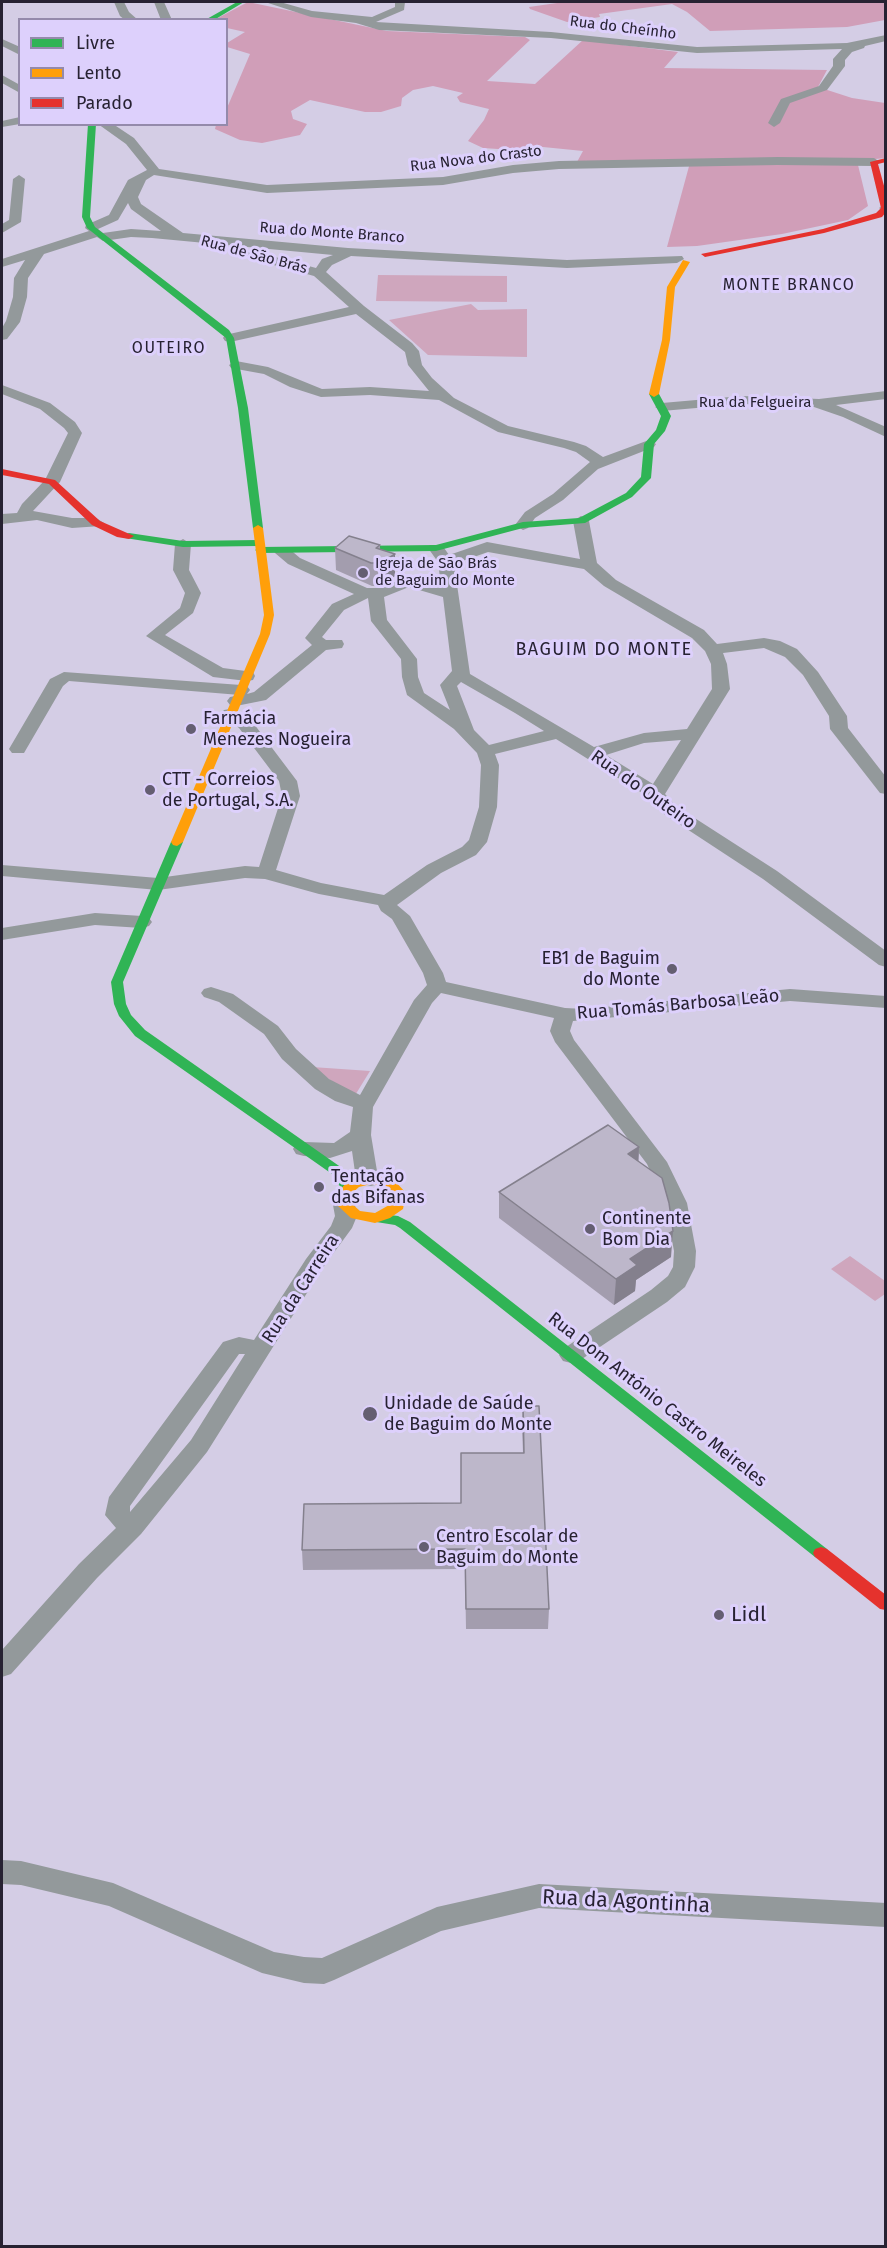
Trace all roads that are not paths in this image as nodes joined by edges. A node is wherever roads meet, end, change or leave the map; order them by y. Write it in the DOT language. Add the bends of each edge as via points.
graph roads {
  1 [pos="119,2"];
  2 [pos="159,2"];
  3 [pos="241,2"];
  4 [pos="270,2"];
  5 [pos="400,2"];
  6 [pos="130,18"];
  7 [pos="166,18"];
  8 [pos="212,18"];
  9 [pos="358,20"];
  10 [pos="885,38"];
  11 [pos="2,42"];
  12 [pos="862,44"];
  13 [pos="18,51"];
  14 [pos="2,78"];
  15 [pos="18,89"];
  16 [pos="18,120"];
  17 [pos="774,123"];
  18 [pos="2,124"];
  19 [pos="92,126"];
  20 [pos="107,126"];
  21 [pos="880,161"];
  22 [pos="153,171"];
  23 [pos="141,178"];
  24 [pos="19,179"];
  25 [pos="885,209"];
  26 [pos="2,229"];
  27 [pos="97,233"];
  28 [pos="187,237"];
  29 [pos="39,252"];
  30 [pos="348,252"];
  31 [pos="680,258"];
  32 [pos="2,263"];
  33 [pos="319,273"];
  34 [pos="359,309"];
  35 [pos="2,336"];
  36 [pos="230,338"];
  37 [pos="236,365"];
  38 [pos="2,389"];
  39 [pos="885,395"];
  40 [pos="444,396"];
  41 [pos="816,403"];
  42 [pos="662,407"];
  43 [pos="885,433"];
  44 [pos="649,444"];
  45 [pos="600,462"];
  46 [pos="2,472"];
  47 [pos="52,482"];
  48 [pos="23,516"];
  49 [pos="2,519"];
  50 [pos="581,520"];
  51 [pos="96,523"];
  52 [pos="523,525"];
  53 [pos="183,544"];
  54 [pos="259,547"];
  55 [pos="436,548"];
  56 [pos="281,550"];
  57 [pos="446,562"];
  58 [pos="589,565"];
  59 [pos="369,593"];
  60 [pos="449,594"];
  61 [pos="713,649"];
  62 [pos="460,672"];
  63 [pos="239,695"];
  64 [pos="466,730"];
  65 [pos="559,733"];
  66 [pos="692,734"];
  67 [pos="18,749"];
  68 [pos="485,751"];
  69 [pos="594,754"];
  70 [pos="885,786"];
  71 [pos="656,794"];
  72 [pos="2,870"];
  73 [pos="266,873"];
  74 [pos="158,884"];
  75 [pos="387,901"];
  76 [pos="142,922"];
  77 [pos="2,934"];
  78 [pos="885,961"];
  79 [pos="437,986"];
  80 [pos="211,993"];
  81 [pos="885,1002"];
  82 [pos="565,1014"];
  83 [pos="364,1103"];
  84 [pos="360,1135"];
  85 [pos="304,1149"];
  86 [pos="337,1172"];
  87 [pos="367,1180"];
  88 [pos="398,1206"];
  89 [pos="344,1207"];
  90 [pos="370,1217"];
  91 [pos="405,1225"];
  92 [pos="261,1349"];
  93 [pos="571,1355"];
  94 [pos="169,1435"];
  95 [pos="199,1446"];
  96 [pos="132,1527"];
  97 [pos="885,1604"];
  98 [pos="2,1667"];
  99 [pos="2,1872"];
  100 [pos="885,1915"];
  1 -- 6 [label="street"];
  2 -- 7 [label="street"];
  3 -- 8 [label="main road"];
  4 -- 9 [label="street" via="311,14"];
  5 -- 9 [label="street" via="400,8 388,15"];
  9 -- 12 [label="street, Rua do Cheínho" via="379,27 551,35 697,51"];
  10 -- 12 [label="street, Rua do Cheínho"];
  11 -- 13 [label="street"];
  12 -- 17 [label="street" via="839,59 834,76 823,88 785,101"];
  14 -- 15 [label="street"];
  16 -- 18 [label="street"];
  19 -- 27 [label="main road" via="86,217"];
  20 -- 22 [label="street" via="130,141"];
  21 -- 22 [label="street, Rua Nova do Crasto" via="559,165 433,182 267,189"];
  21 -- 25 [label="main road"];
  22 -- 23 [label="street"];
  23 -- 27 [label="street" via="128,189 120,210"];
  23 -- 28 [label="street" via="132,197 135,206 163,227"];
  24 -- 26 [label="street" via="15,222"];
  25 -- 31 [label="main road" via="863,221 824,231 705,254 704,261"];
  27 -- 28 [label="street, Rua do Monte Branco"];
  27 -- 29 [label="street"];
  27 -- 36 [label="main road"];
  28 -- 30 [label="street, Rua do Monte Branco"];
  28 -- 33 [label="street, Rua de São Brás"];
  29 -- 32 [label="street"];
  29 -- 35 [label="street" via="21,278 13,322"];
  30 -- 31 [label="street, Rua do Monte Branco" via="560,263"];
  30 -- 33 [label="street, Rua de São Brás" via="327,262"];
  31 -- 42 [label="main road" via="671,287 666,340 653,392"];
  33 -- 34 [label="street, Rua de São Brás"];
  34 -- 36 [label="street"];
  34 -- 40 [label="street, Rua de São Brás" via="407,346 415,365"];
  36 -- 37 [label="main road"];
  37 -- 40 [label="street" via="268,371 321,393 370,391"];
  37 -- 54 [label="main road"];
  38 -- 47 [label="street" via="45,406 75,433"];
  39 -- 41 [label="street"];
  40 -- 45 [label="street, Rua de São Brás" via="503,429 570,445"];
  41 -- 42 [label="street, Rua da Felgueira" via="742,400"];
  41 -- 43 [label="street, Rua da Felgueira"];
  42 -- 44 [label="main road" via="666,416"];
  44 -- 45 [label="street"];
  44 -- 50 [label="main road" via="648,471 642,483 629,495"];
  45 -- 52 [label="street" via="530,515"];
  46 -- 47 [label="main road"];
  47 -- 48 [label="street"];
  47 -- 51 [label="main road"];
  48 -- 49 [label="street"];
  48 -- 51 [label="street"];
  50 -- 52 [label="main road"];
  50 -- 58 [label="street"];
  51 -- 53 [label="main road" via="121,535"];
  52 -- 55 [label="main road"];
  53 -- 54 [label="main road"];
  53 -- 63 [label="street" via="181,570 193,593 187,610 154,636 219,673"];
  54 -- 56 [label="main road"];
  54 -- 63 [label="main road" via="269,615"];
  55 -- 56 [label="main road"];
  55 -- 57 [label="street"];
  56 -- 59 [label="street" via="294,561"];
  57 -- 58 [label="street" via="487,547"];
  57 -- 60 [label="street"];
  58 -- 61 [label="street" via="610,583 698,634"];
  59 -- 60 [label="street" via="387,592 407,581"];
  59 -- 63 [label="street" via="334,610 312,638 329,645 260,696"];
  59 -- 64 [label="street" via="380,621 409,659 417,695"];
  60 -- 62 [label="street"];
  61 -- 66 [label="street" via="721,689"];
  61 -- 70 [label="street" via="764,643 791,654 810,672 838,716 839,729"];
  62 -- 64 [label="street" via="448,684"];
  62 -- 65 [label="street, Rua do Outeiro"];
  63 -- 67 [label="street" via="64,677 56,683"];
  63 -- 73 [label="street" via="245,724 288,781 291,796"];
  63 -- 74 [label="main road"];
  64 -- 68 [label="street"];
  65 -- 68 [label="street"];
  65 -- 69 [label="street, Rua do Outeiro"];
  66 -- 69 [label="street" via="644,738"];
  66 -- 71 [label="street"];
  68 -- 75 [label="street" via="490,765 488,807 478,842"];
  69 -- 71 [label="street, Rua do Outeiro"];
  71 -- 78 [label="street, Rua do Outeiro" via="670,810 770,875"];
  72 -- 74 [label="street"];
  73 -- 74 [label="street"];
  73 -- 75 [label="street"];
  74 -- 76 [label="main road"];
  75 -- 79 [label="street" via="388,907 400,916"];
  76 -- 77 [label="street" via="95,920"];
  76 -- 85 [label="main road" via="117,982 125,1016 140,1033"];
  79 -- 82 [label="street, Rua Tomás Barbosa Leão"];
  79 -- 83 [label="street" via="424,1000"];
  80 -- 83 [label="street" via="226,998 271,1030 321,1084"];
  81 -- 82 [label="street, Rua Tomás Barbosa Leão" via="790,995 605,1014"];
  82 -- 93 [label="street" via="560,1031 565,1042 656,1162 676,1203 686,1251 677,1281"];
  83 -- 84 [label="street"];
  84 -- 85 [label="street" via="341,1148"];
  84 -- 87 [label="street"];
  85 -- 86 [label="main road"];
  86 -- 87 [label="main road"];
  86 -- 89 [label="main road" via="346,1182"];
  87 -- 88 [label="main road" via="388,1182 395,1187 399,1193"];
  87 -- 89 [label="main road"];
  88 -- 90 [label="main road" via="385,1215"];
  88 -- 91 [label="main road"];
  89 -- 90 [label="street, Rua da Carreira" via="356,1219"];
  89 -- 92 [label="street, Rua da Carreira"];
  90 -- 91 [label="main road, Rua Dom António Castro Meireles"];
  91 -- 93 [label="main road, Rua Dom António Castro Meireles"];
  92 -- 94 [label="street, Rua da Carreira" via="239,1345 231,1348"];
  92 -- 95 [label="street, Rua da Carreira"];
  93 -- 97 [label="main road, Rua Dom António Castro Meireles"];
  94 -- 95 [label="street"];
  94 -- 96 [label="street, Rua da Carreira" via="116,1510 121,1520"];
  95 -- 96 [label="street, Rua da Carreira"];
  96 -- 98 [label="street, Rua da Carreira"];
  99 -- 100 [label="street, Rua da Agontinha" via="113,1895 272,1964 324,1971 437,1919 539,1896"];
}
